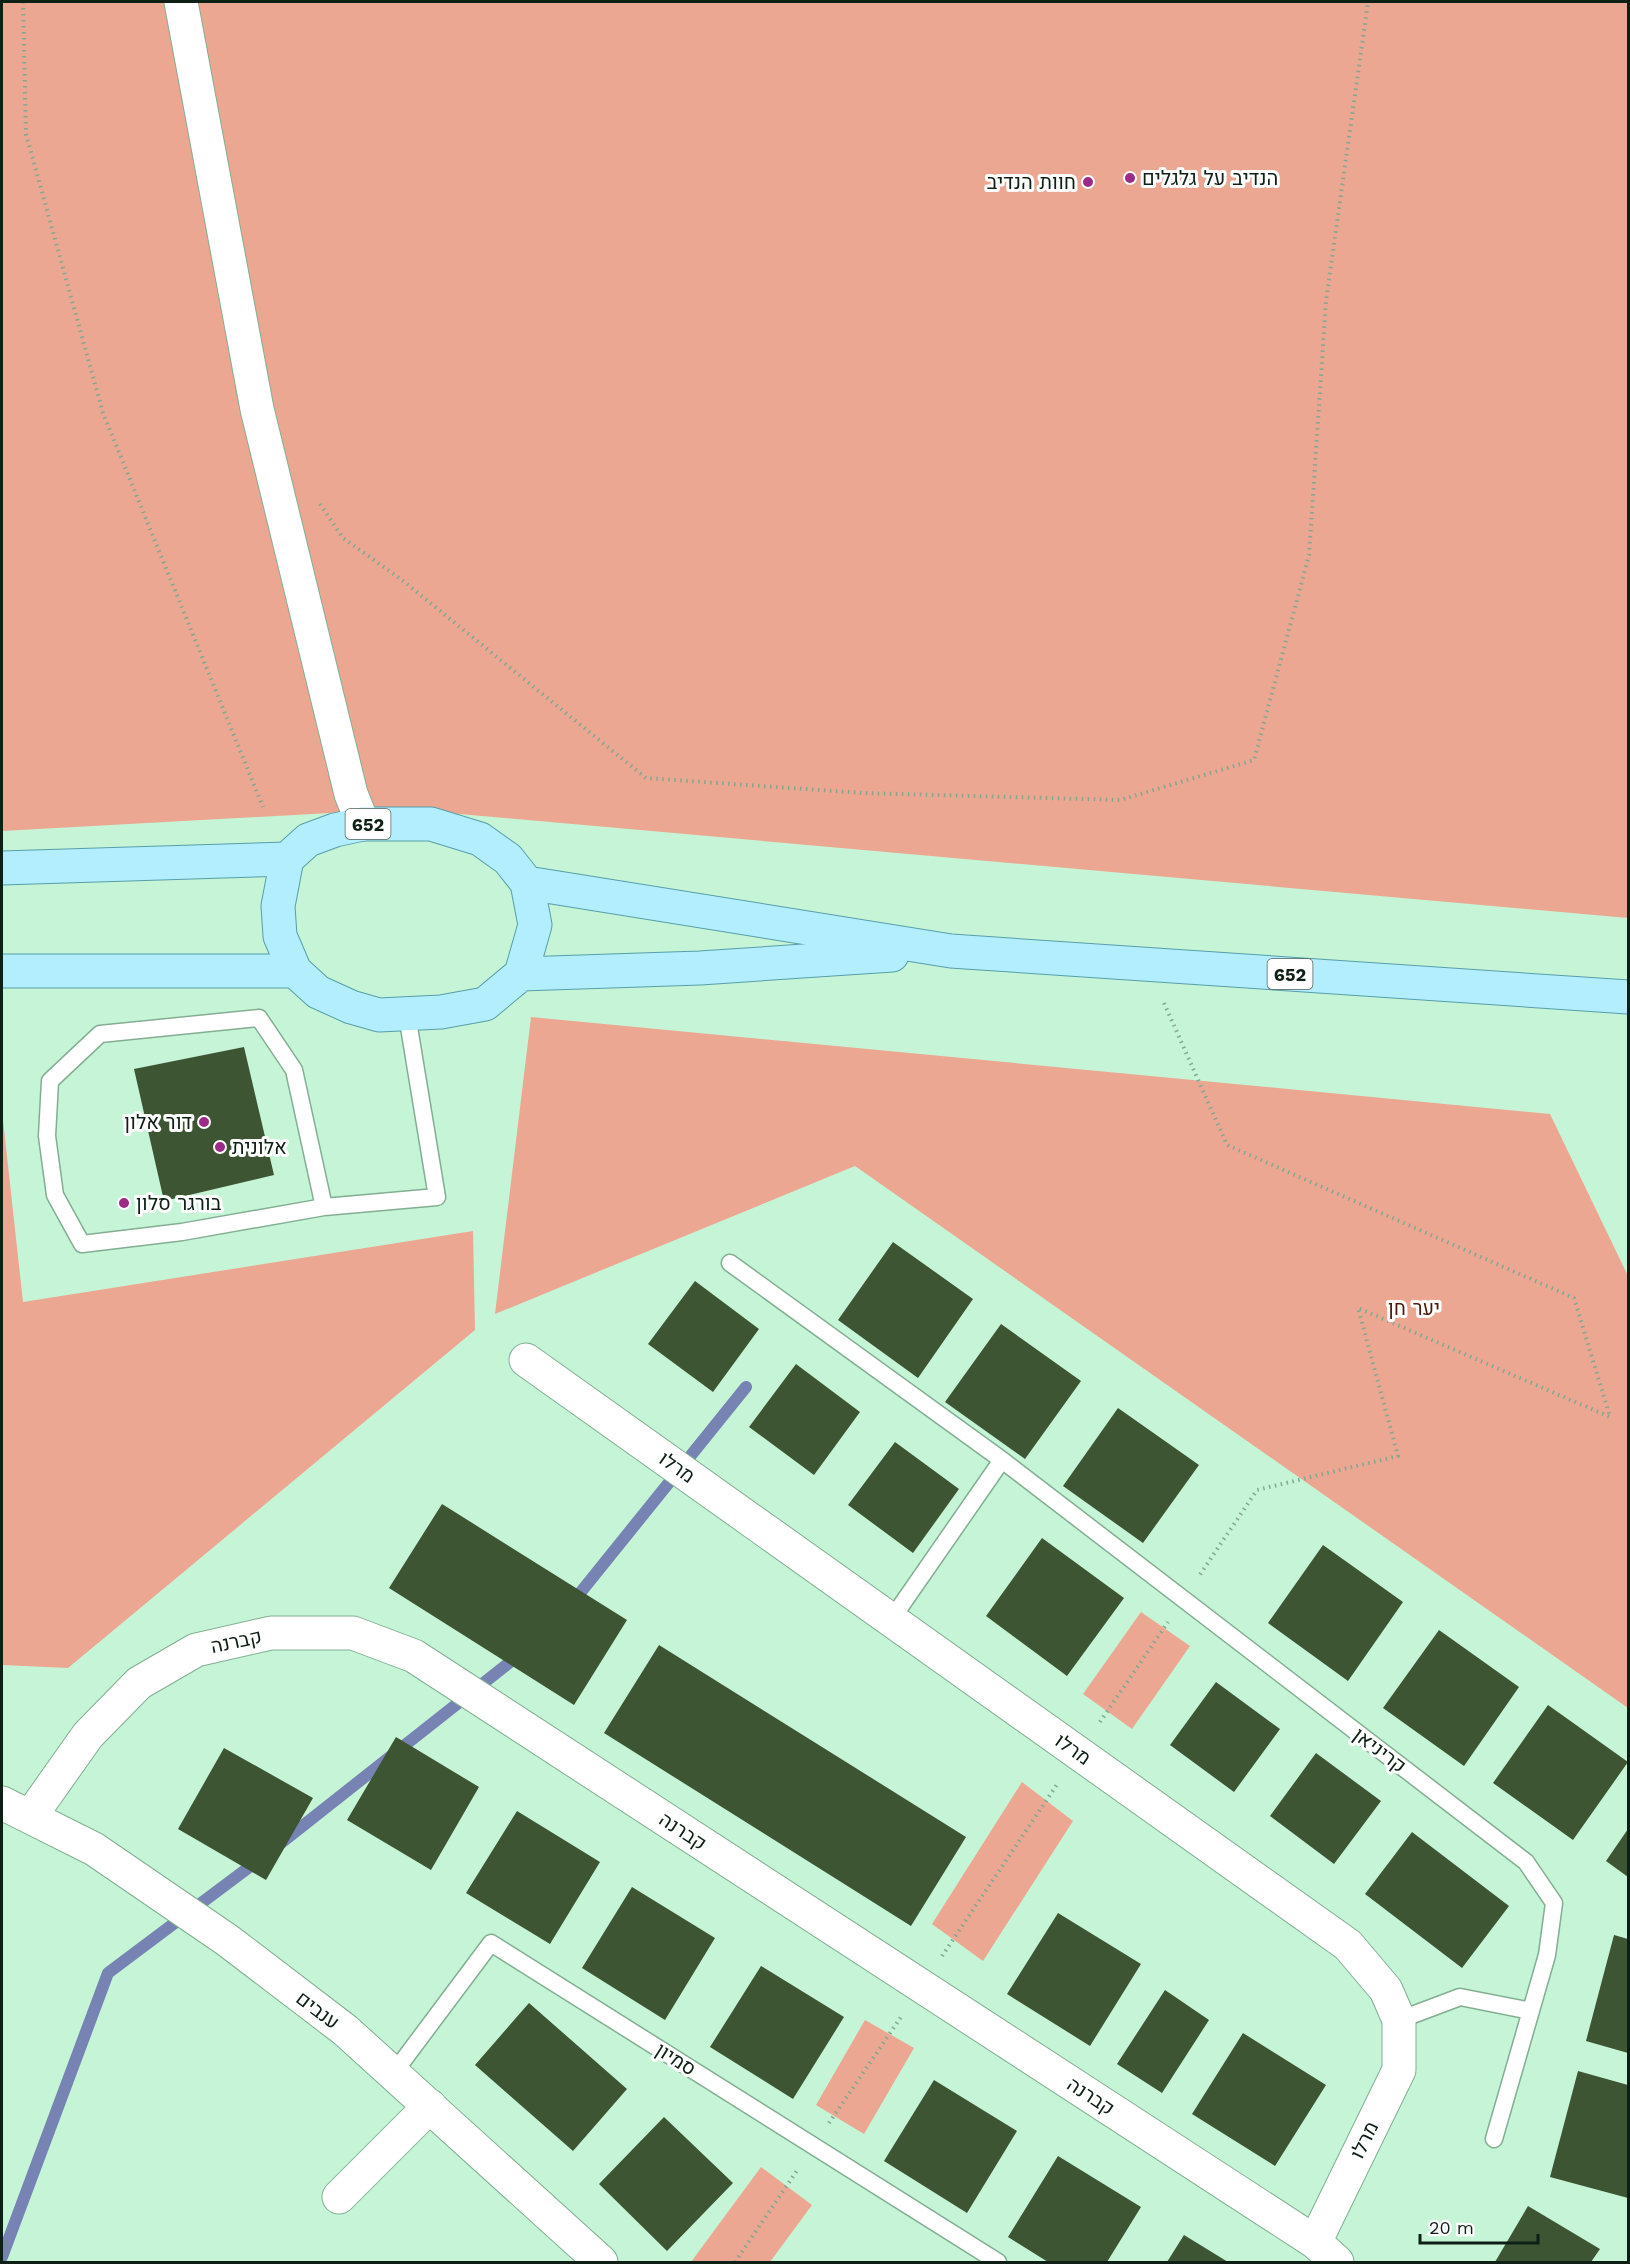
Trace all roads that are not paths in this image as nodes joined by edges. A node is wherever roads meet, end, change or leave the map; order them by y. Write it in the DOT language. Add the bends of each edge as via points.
graph roads {
  1 [pos="181,2"];
  2 [pos="363,825"];
  3 [pos="287,860"];
  4 [pos="2,868"];
  5 [pos="527,883"];
  6 [pos="951,951"];
  7 [pos="2,971"];
  8 [pos="295,971"];
  9 [pos="521,974"];
  10 [pos="1629,997"];
  11 [pos="407,1015"];
  12 [pos="324,1207"];
  13 [pos="730,1263"];
  14 [pos="526,1360"];
  15 [pos="1002,1460"];
  16 [pos="891,1620"];
  17 [pos="2,1803"];
  18 [pos="30,1817"];
  19 [pos="1531,2011"];
  20 [pos="1400,2020"];
  21 [pos="393,2074"];
  22 [pos="430,2106"];
  23 [pos="1494,2139"];
  24 [pos="339,2197"];
  25 [pos="1326,2252"];
  26 [pos="601,2262"];
  27 [pos="998,2262"];
  1 -- 2 [label="street" via="257,409 351,794"];
  2 -- 3 [label="main road, 652" via="308,840"];
  2 -- 5 [label="main road, 652" via="431,824 480,839 508,859"];
  3 -- 4 [label="main road"];
  3 -- 8 [label="main road" via="278,906 280,936"];
  5 -- 6 [label="main road, 652"];
  5 -- 9 [label="main road, 652" via="535,925"];
  6 -- 9 [label="main road, 652" via="700,968"];
  6 -- 10 [label="main road, 652"];
  7 -- 8 [label="main road"];
  8 -- 11 [label="main road" via="318,992 351,1007 379,1015"];
  9 -- 11 [label="main road" via="485,1004"];
  11 -- 12 [label="lane" via="437,1197"];
  12 -- 12 [label="lane" via="294,1070 259,1018 100,1034 50,1081 47,1137 55,1195 82,1244 182,1232"];
  13 -- 15 [label="lane, קריניאן"];
  14 -- 16 [label="street, מרלו"];
  15 -- 16 [label="lane"];
  15 -- 19 [label="lane, קריניאן" via="1526,1862 1554,1903 1547,1955"];
  16 -- 20 [label="street, מרלו" via="1348,1945 1386,1990"];
  17 -- 18 [label="street, ענבים"];
  18 -- 21 [label="street, ענבים" via="94,1850 227,1940 345,2030"];
  18 -- 25 [label="street, קברנה" via="88,1735 139,1683 196,1650 272,1633 353,1633 414,1656"];
  19 -- 20 [label="lane" via="1460,1997"];
  19 -- 23 [label="lane, קריניאן"];
  20 -- 25 [label="street, מרלו" via="1399,2070"];
  21 -- 22 [label="street, ענבים"];
  21 -- 27 [label="lane, סמיון" via="491,1943"];
  22 -- 24 [label="street"];
  22 -- 26 [label="street, ענבים"];
}
